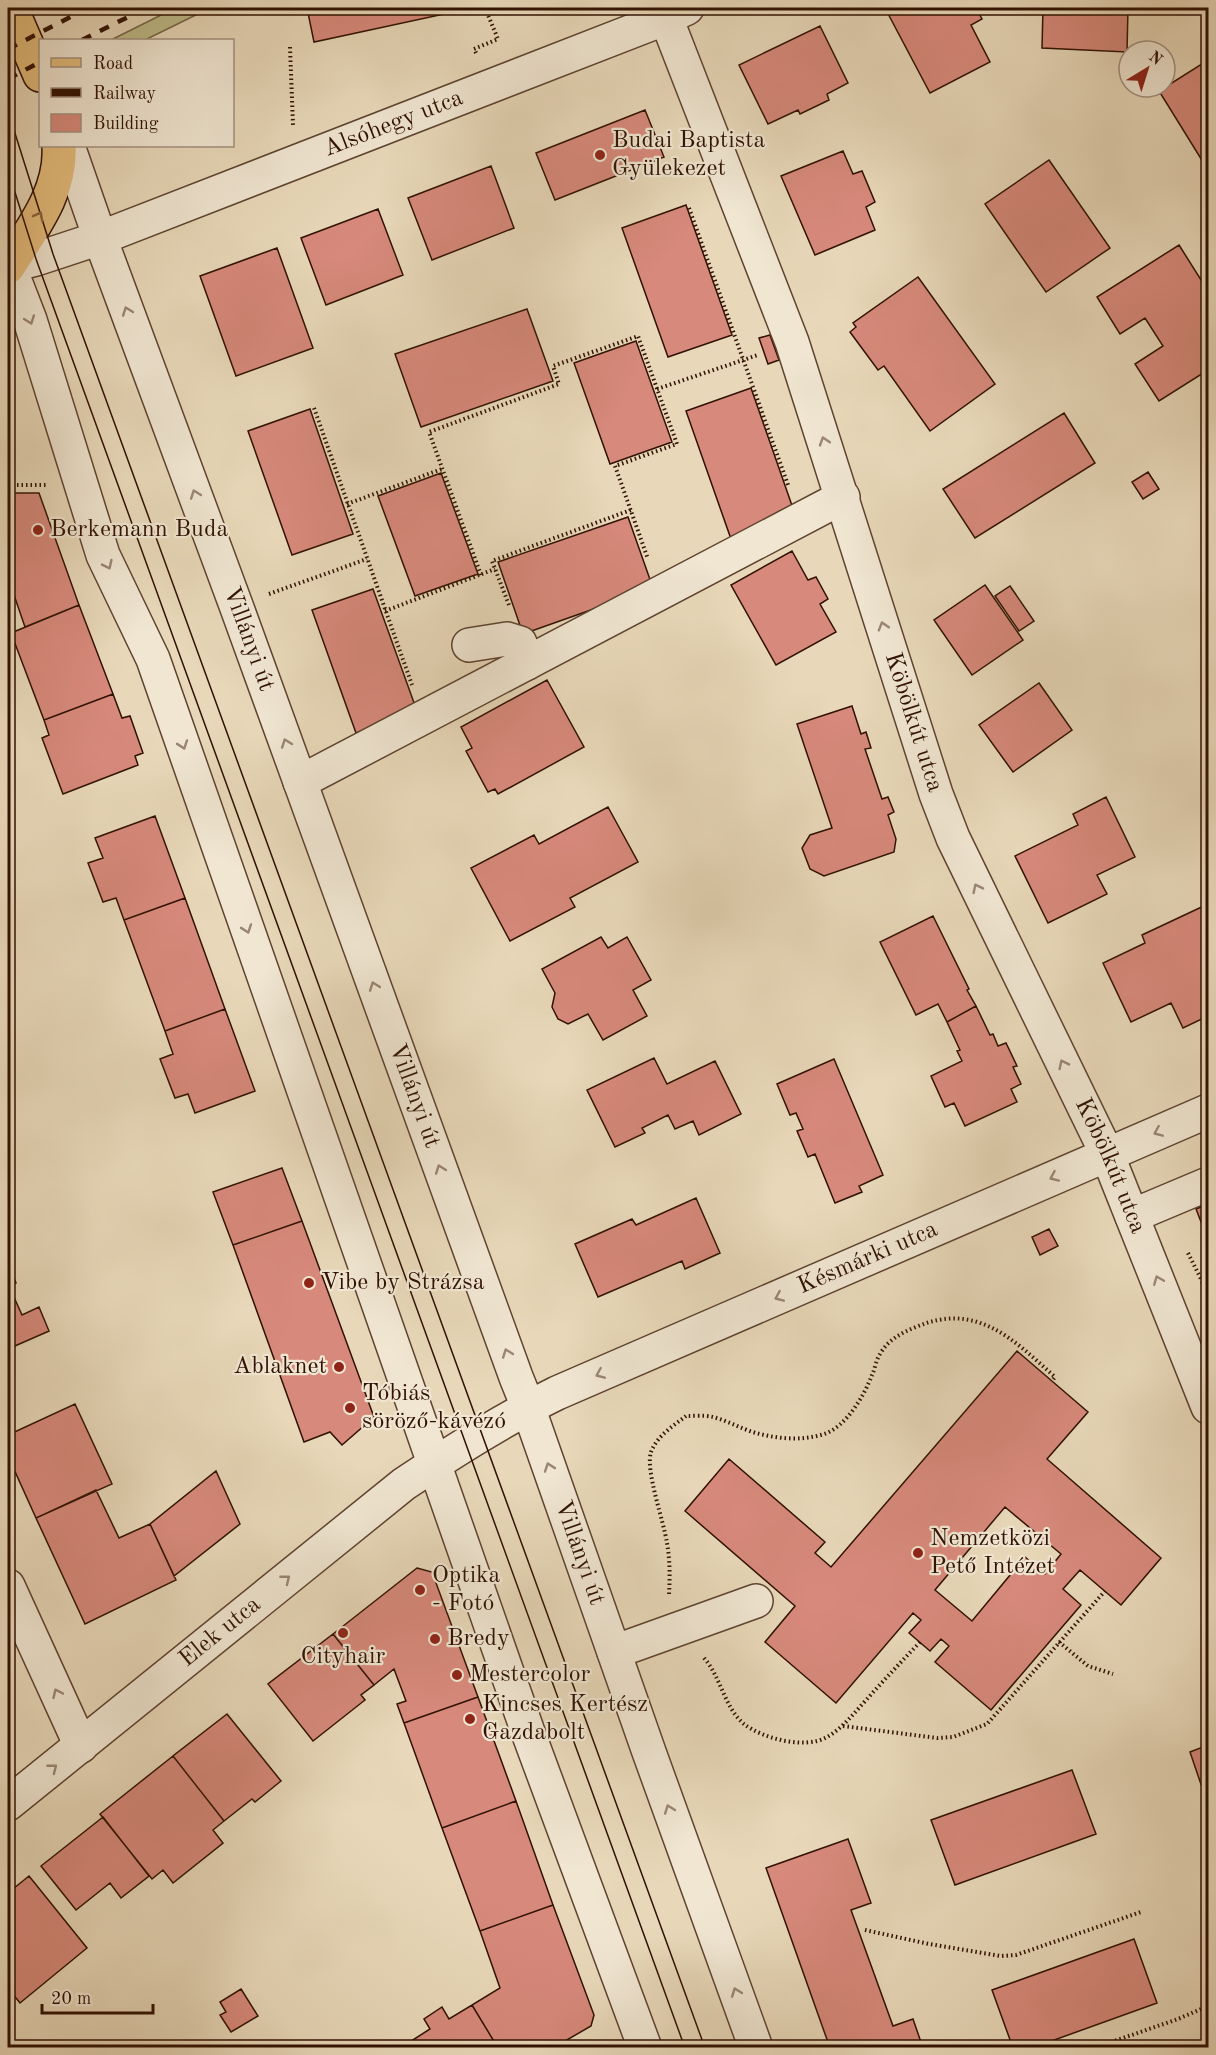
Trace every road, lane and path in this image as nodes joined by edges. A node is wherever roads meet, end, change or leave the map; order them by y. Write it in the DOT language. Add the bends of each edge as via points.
graph roads {
  1 [pos="11,8"];
  2 [pos="485,8"];
  3 [pos="676,13"];
  4 [pos="290,47"];
  5 [pos="474,49"];
  6 [pos="39,73"];
  7 [pos="59,147"];
  8 [pos="68,147"];
  9 [pos="295,162"];
  10 [pos="689,208"];
  11 [pos="100,238"];
  12 [pos="8,265"];
  13 [pos="792,342"];
  14 [pos="743,360"];
  15 [pos="657,389"];
  16 [pos="314,408"];
  17 [pos="442,469"];
  18 [pos="8,485"];
  19 [pos="51,486"];
  20 [pos="843,497"];
  21 [pos="348,504"];
  22 [pos="631,510"];
  23 [pos="801,519"];
  24 [pos="367,559"];
  25 [pos="495,569"];
  26 [pos="481,575"];
  27 [pos="278,591"];
  28 [pos="661,593"];
  29 [pos="385,611"];
  30 [pos="469,645"];
  31 [pos="524,653"];
  32 [pos="413,689"];
  33 [pos="300,782"];
  34 [pos="1209,1111"];
  35 [pos="1107,1154"];
  36 [pos="1209,1184"];
  37 [pos="1132,1216"];
  38 [pos="1052,1381"];
  39 [pos="528,1407"];
  40 [pos="1209,1407"];
  41 [pos="434,1464"];
  42 [pos="8,1586"];
  43 [pos="1106,1591"];
  44 [pos="756,1601"];
  45 [pos="679,1629"];
  46 [pos="920,1642"];
  47 [pos="1059,1642"];
  48 [pos="614,1652"];
  49 [pos="1113,1674"];
  50 [pos="842,1726"];
  51 [pos="81,1746"];
  52 [pos="8,1804"];
  53 [pos="1141,1912"];
  54 [pos="865,1930"];
  55 [pos="1209,2006"];
  56 [pos="645,2048"];
  57 [pos="756,2048"];
  58 [pos="1094,2048"];
  1 -- 6 [label="main road"];
  2 -- 5 [label="path" via="498,39"];
  3 -- 9 [label="street, Alsóhegy utca"];
  3 -- 13 [label="street, Köbölkút utca"];
  4 -- 9 [label="path"];
  12 -- 7 [label="main road, one-way" via="41,216 54,184"];
  8 -- 11 [label="street, Villányi út"];
  9 -- 11 [label="street, Alsóhegy utca"];
  10 -- 14 [label="path"];
  11 -- 12 [label="street, Alsóhegy utca"];
  33 -- 11 [label="street, Villányi út, one-way"];
  12 -- 41 [label="street, one-way" via="30,320 103,555 153,659"];
  13 -- 14 [label="path"];
  20 -- 13 [label="street, Köbölkút utca, one-way"];
  14 -- 15 [label="path"];
  14 -- 23 [label="path"];
  15 -- 17 [label="path" via="638,336 553,366 559,384 429,432"];
  15 -- 22 [label="path" via="677,444 615,466"];
  16 -- 21 [label="path"];
  17 -- 21 [label="path"];
  17 -- 26 [label="path"];
  18 -- 19 [label="path"];
  20 -- 23 [label="street"];
  35 -- 20 [label="street, Köbölkút utca, one-way" via="953,838"];
  21 -- 24 [label="path"];
  22 -- 25 [label="path" via="492,561"];
  22 -- 28 [label="path"];
  23 -- 28 [label="street"];
  24 -- 27 [label="path"];
  24 -- 29 [label="path"];
  25 -- 26 [label="path"];
  25 -- 31 [label="path"];
  26 -- 29 [label="path"];
  28 -- 31 [label="street"];
  29 -- 32 [label="path"];
  30 -- 31 [label="street" via="507,639"];
  31 -- 33 [label="street"];
  39 -- 33 [label="street, Villányi út, one-way"];
  34 -- 35 [label="street, Késmárki utca, one-way"];
  35 -- 37 [label="street, Köbölkút utca"];
  35 -- 39 [label="street, Késmárki utca, one-way"];
  36 -- 37 [label="street"];
  40 -- 37 [label="street, Köbölkút utca, one-way"];
  38 -- 45 [label="path" via="1055,1377 1032,1356 989,1325 946,1318 895,1336 880,1354 859,1403 827,1434 785,1438 712,1417 686,1416 663,1434 650,1454 651,1475 667,1541 668,1612"];
  39 -- 41 [label="street, Késmárki utca"];
  48 -- 39 [label="street, Villányi út, one-way"];
  51 -- 41 [label="street, Elek utca, one-way" via="393,1492"];
  41 -- 56 [label="street"];
  51 -- 42 [label="street, one-way"];
  43 -- 47 [label="path"];
  44 -- 45 [label="street"];
  45 -- 48 [label="street"];
  45 -- 50 [label="path" via="707,1662 733,1711 762,1735 803,1742 825,1739"];
  46 -- 50 [label="path"];
  47 -- 49 [label="path" via="1088,1666"];
  47 -- 50 [label="path" via="987,1724 970,1731 937,1738"];
  57 -- 48 [label="street, Villányi út, one-way"];
  52 -- 51 [label="street, Elek utca, one-way"];
  53 -- 54 [label="path" via="1016,1955 1001,1956"];
  55 -- 58 [label="path"];
}
